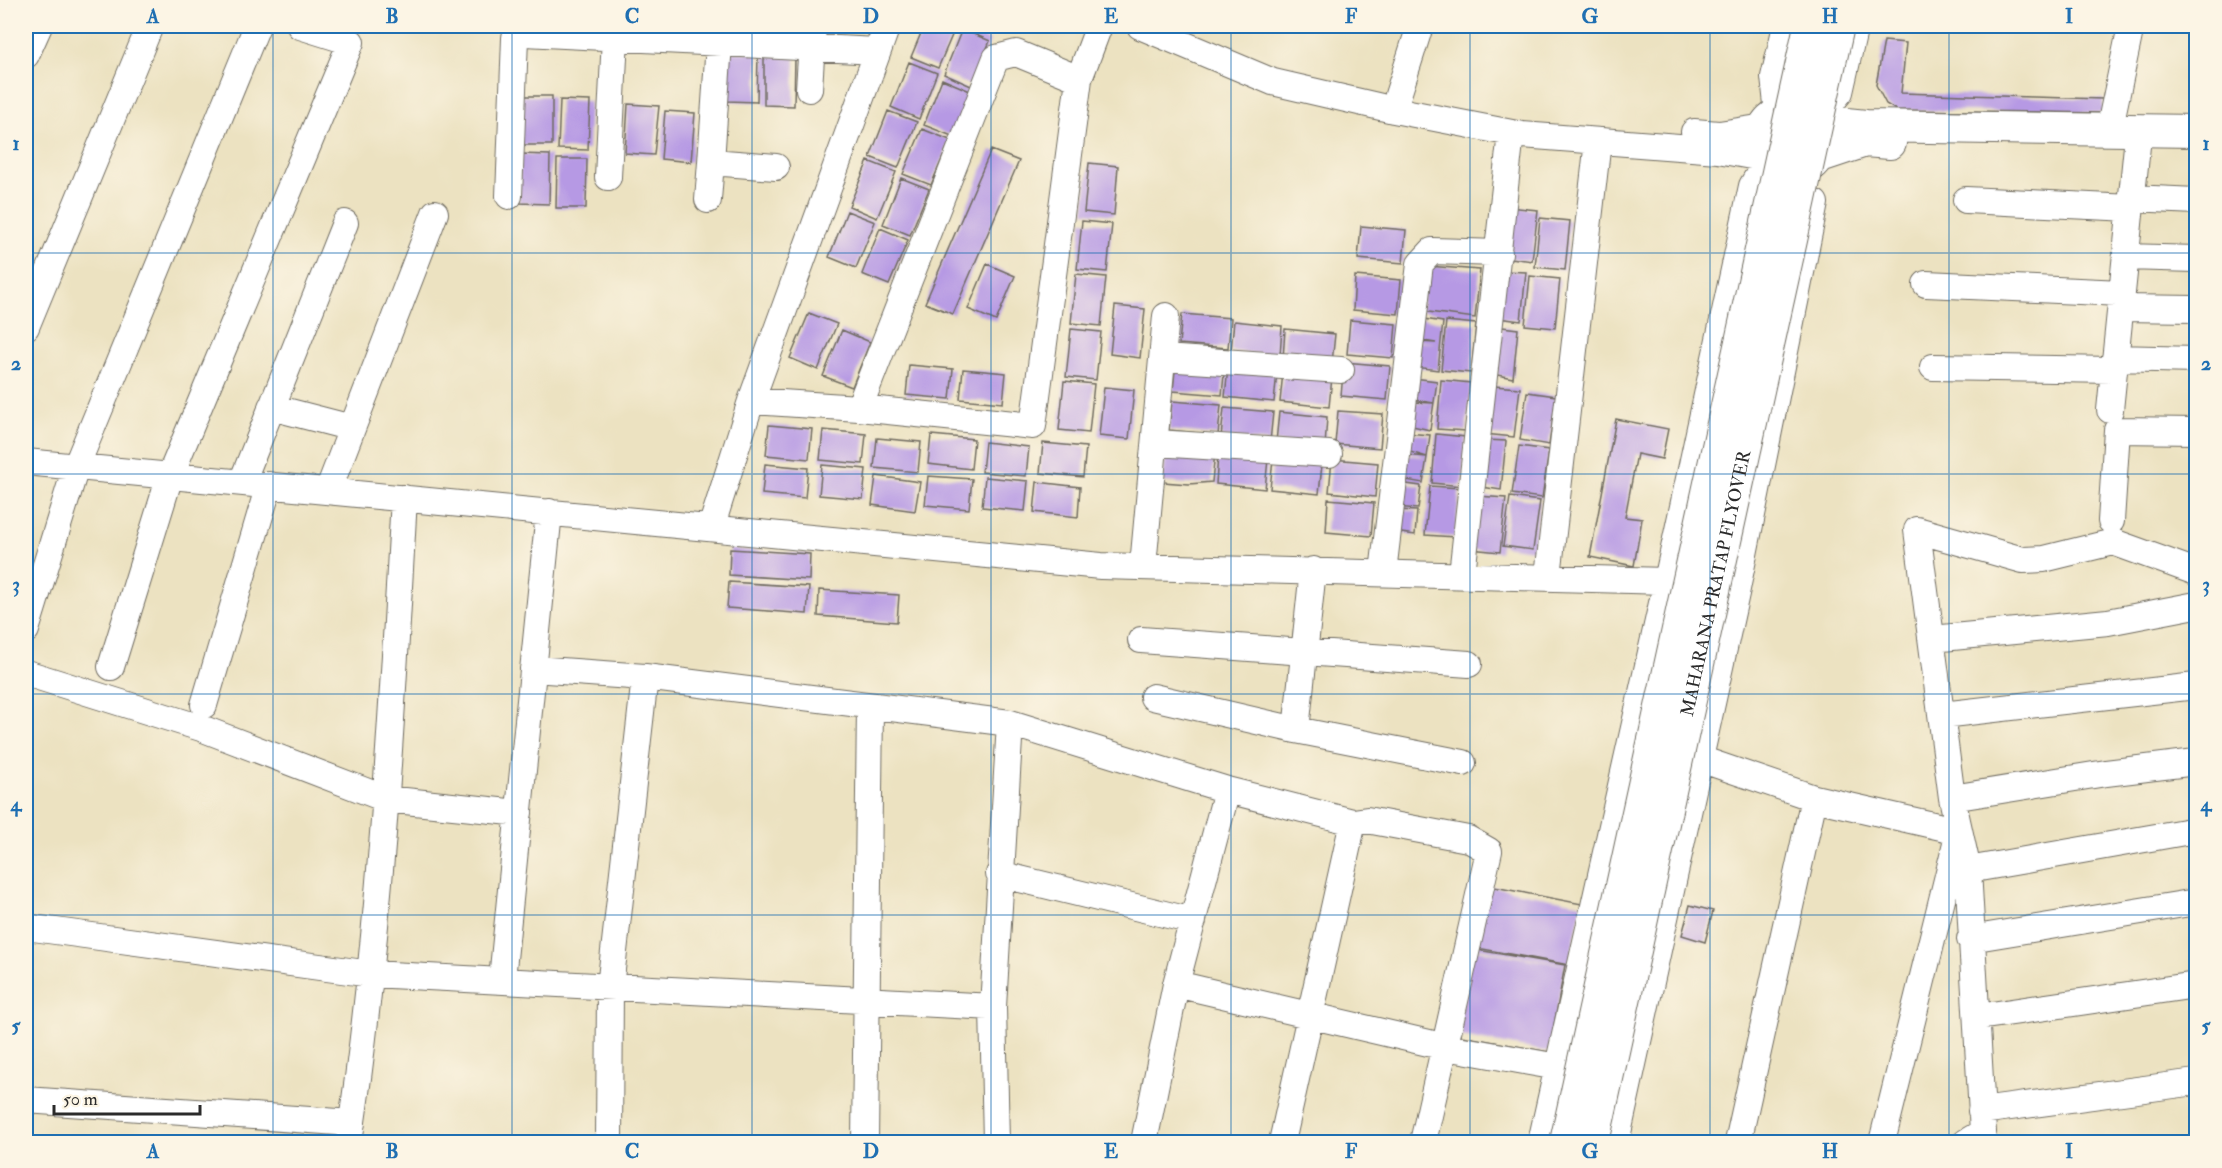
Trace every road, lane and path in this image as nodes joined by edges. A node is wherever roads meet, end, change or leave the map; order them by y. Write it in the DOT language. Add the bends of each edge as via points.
graph roads {
  1 [pos="39,26"];
  2 [pos="150,26"];
  3 [pos="257,26"];
  4 [pos="300,26"];
  5 [pos="886,26"];
  6 [pos="1099,26"];
  7 [pos="1140,26"];
  8 [pos="1180,26"];
  9 [pos="1420,26"];
  10 [pos="1786,26"];
  11 [pos="1810,26"];
  12 [pos="1838,26"];
  13 [pos="1855,26"];
  14 [pos="2131,26"];
  15 [pos="525,29"];
  16 [pos="615,37"];
  17 [pos="812,37"];
  18 [pos="719,43"];
  19 [pos="878,51"];
  20 [pos="26,55"];
  21 [pos="1079,79"];
  22 [pos="809,89"];
  23 [pos="1398,95"];
  24 [pos="1772,120"];
  25 [pos="1816,122"];
  26 [pos="2109,131"];
  27 [pos="2196,131"];
  28 [pos="1511,133"];
  29 [pos="1598,141"];
  30 [pos="2137,146"];
  31 [pos="2196,146"];
  32 [pos="1768,159"];
  33 [pos="711,162"];
  34 [pos="1813,162"];
  35 [pos="776,167"];
  36 [pos="608,177"];
  37 [pos="509,196"];
  38 [pos="708,200"];
  39 [pos="1966,200"];
  40 [pos="2196,201"];
  41 [pos="2131,203"];
  42 [pos="435,213"];
  43 [pos="345,223"];
  44 [pos="1499,253"];
  45 [pos="2126,257"];
  46 [pos="2196,260"];
  47 [pos="1926,284"];
  48 [pos="2121,301"];
  49 [pos="2196,309"];
  50 [pos="1166,316"];
  51 [pos="26,327"];
  52 [pos="1162,358"];
  53 [pos="2196,360"];
  54 [pos="2114,364"];
  55 [pos="1933,367"];
  56 [pos="1341,370"];
  57 [pos="751,400"];
  58 [pos="272,407"];
  59 [pos="859,408"];
  60 [pos="2110,410"];
  61 [pos="352,428"];
  62 [pos="2196,431"];
  63 [pos="1156,443"];
  64 [pos="1329,454"];
  65 [pos="26,462"];
  66 [pos="76,467"];
  67 [pos="170,476"];
  68 [pos="242,482"];
  69 [pos="268,485"];
  70 [pos="328,491"];
  71 [pos="405,498"];
  72 [pos="549,512"];
  73 [pos="2111,521"];
  74 [pos="711,528"];
  75 [pos="1143,567"];
  76 [pos="1313,570"];
  77 [pos="1383,572"];
  78 [pos="2196,572"];
  79 [pos="1462,574"];
  80 [pos="1548,576"];
  81 [pos="1667,581"];
  82 [pos="2196,605"];
  83 [pos="26,630"];
  84 [pos="1932,639"];
  85 [pos="1141,640"];
  86 [pos="1304,653"];
  87 [pos="1469,664"];
  88 [pos="111,667"];
  89 [pos="533,669"];
  90 [pos="26,673"];
  91 [pos="645,677"];
  92 [pos="2196,686"];
  93 [pos="1153,697"];
  94 [pos="204,705"];
  95 [pos="870,706"];
  96 [pos="1942,715"];
  97 [pos="1010,723"];
  98 [pos="1296,730"];
  99 [pos="1700,759"];
  100 [pos="2196,762"];
  101 [pos="1463,763"];
  102 [pos="1227,790"];
  103 [pos="1814,798"];
  104 [pos="1952,798"];
  105 [pos="386,800"];
  106 [pos="519,813"];
  107 [pos="1353,822"];
  108 [pos="2196,830"];
  109 [pos="1959,831"];
  110 [pos="1968,870"];
  111 [pos="999,874"];
  112 [pos="2196,902"];
  113 [pos="1193,921"];
  114 [pos="26,927"];
  115 [pos="1970,939"];
  116 [pos="371,974"];
  117 [pos="502,979"];
  118 [pos="1176,984"];
  119 [pos="2196,985"];
  120 [pos="610,987"];
  121 [pos="867,1000"];
  122 [pos="993,1007"];
  123 [pos="1310,1016"];
  124 [pos="1978,1017"];
  125 [pos="1446,1047"];
  126 [pos="1558,1066"];
  127 [pos="2196,1082"];
  128 [pos="26,1100"];
  129 [pos="1981,1111"];
  130 [pos="351,1133"];
  131 [pos="609,1143"];
  132 [pos="865,1143"];
  133 [pos="996,1143"];
  134 [pos="1144,1143"];
  135 [pos="1282,1143"];
  136 [pos="1423,1143"];
  137 [pos="1540,1143"];
  138 [pos="1566,1143"];
  139 [pos="1593,1143"];
  140 [pos="1616,1143"];
  141 [pos="1738,1143"];
  142 [pos="1882,1143"];
  143 [pos="1966,1143"];
  1 -- 20 [label="street"];
  2 -- 51 [label="street"];
  3 -- 66 [label="street"];
  4 -- 67 [label="street" via="351,42"];
  5 -- 19 [label="street"];
  6 -- 21 [label="street"];
  7 -- 28 [label="street" via="1273,82"];
  8 -- 23 [label="street" via="1278,67"];
  9 -- 23 [label="street"];
  10 -- 24 [label="street" via="1774,77"];
  11 -- 138 [label="main road, MAHARANA PRATAP FLYOVER, bridge"];
  12 -- 139 [label="main road, MAHARANA PRATAP FLYOVER, bridge"];
  13 -- 25 [label="street" via="1840,93"];
  14 -- 26 [label="street"];
  15 -- 16 [label="street"];
  15 -- 37 [label="street" via="515,38"];
  16 -- 18 [label="street"];
  16 -- 36 [label="street"];
  17 -- 18 [label="street"];
  17 -- 19 [label="street"];
  17 -- 22 [label="street"];
  18 -- 33 [label="street"];
  19 -- 57 [label="street"];
  21 -- 59 [label="street" via="1016,52 996,58"];
  21 -- 59 [label="street" via="1033,426"];
  23 -- 24 [label="street" via="1525,120 1719,134"];
  24 -- 25 [label="main road" via="1802,112"];
  24 -- 32 [label="main road" via="1762,144"];
  25 -- 26 [label="main road"];
  25 -- 34 [label="main road" via="1823,138"];
  26 -- 27 [label="main road"];
  28 -- 29 [label="street"];
  28 -- 44 [label="street"];
  29 -- 32 [label="street" via="1718,150"];
  29 -- 80 [label="street"];
  30 -- 31 [label="main road"];
  30 -- 34 [label="main road" via="1865,141"];
  30 -- 41 [label="street"];
  32 -- 34 [label="main road" via="1785,171"];
  32 -- 81 [label="street" via="1752,186"];
  33 -- 35 [label="street"];
  33 -- 38 [label="street"];
  34 -- 99 [label="street" via="1816,196"];
  39 -- 41 [label="street"];
  40 -- 41 [label="street"];
  41 -- 45 [label="street"];
  42 -- 61 [label="street"];
  43 -- 58 [label="street"];
  44 -- 77 [label="street" via="1432,251 1420,264"];
  44 -- 79 [label="street"];
  45 -- 46 [label="street"];
  45 -- 48 [label="street"];
  47 -- 48 [label="street"];
  48 -- 49 [label="street"];
  48 -- 54 [label="street"];
  50 -- 52 [label="street"];
  52 -- 56 [label="street"];
  52 -- 63 [label="street"];
  53 -- 54 [label="street"];
  54 -- 55 [label="street"];
  54 -- 60 [label="street"];
  57 -- 59 [label="street"];
  57 -- 74 [label="street"];
  58 -- 61 [label="street"];
  58 -- 68 [label="street"];
  61 -- 70 [label="street"];
  62 -- 73 [label="street" via="2117,430"];
  63 -- 64 [label="street"];
  63 -- 75 [label="street"];
  65 -- 66 [label="street"];
  66 -- 67 [label="street"];
  66 -- 83 [label="street"];
  67 -- 68 [label="street"];
  67 -- 88 [label="street"];
  68 -- 69 [label="street"];
  69 -- 70 [label="street"];
  69 -- 94 [label="street"];
  70 -- 71 [label="street"];
  71 -- 72 [label="street"];
  71 -- 105 [label="street"];
  72 -- 74 [label="street"];
  72 -- 89 [label="street"];
  74 -- 75 [label="street"];
  75 -- 76 [label="street"];
  76 -- 77 [label="street"];
  76 -- 86 [label="street"];
  77 -- 79 [label="street"];
  78 -- 84 [label="street" via="2113,542 2044,559 2023,560 1917,530"];
  79 -- 80 [label="street"];
  80 -- 81 [label="street"];
  81 -- 126 [label="street"];
  82 -- 84 [label="street" via="2108,622"];
  84 -- 96 [label="street"];
  85 -- 86 [label="street"];
  86 -- 87 [label="street"];
  86 -- 98 [label="street"];
  89 -- 91 [label="street"];
  89 -- 106 [label="street"];
  90 -- 105 [label="street" via="201,728"];
  91 -- 95 [label="street"];
  91 -- 120 [label="street"];
  92 -- 96 [label="street"];
  93 -- 98 [label="street"];
  95 -- 97 [label="street"];
  95 -- 121 [label="street"];
  96 -- 104 [label="street"];
  97 -- 102 [label="street"];
  97 -- 111 [label="street"];
  98 -- 101 [label="street"];
  99 -- 103 [label="street"];
  99 -- 140 [label="street"];
  100 -- 104 [label="street"];
  102 -- 107 [label="street"];
  102 -- 113 [label="street"];
  103 -- 109 [label="street"];
  103 -- 141 [label="street"];
  104 -- 109 [label="street"];
  105 -- 106 [label="street"];
  105 -- 116 [label="street"];
  106 -- 117 [label="street"];
  107 -- 123 [label="street"];
  107 -- 125 [label="street" via="1367,820 1468,839 1489,851"];
  108 -- 110 [label="street"];
  109 -- 110 [label="street"];
  109 -- 142 [label="street"];
  110 -- 115 [label="street"];
  111 -- 113 [label="street"];
  111 -- 122 [label="street"];
  112 -- 115 [label="street"];
  113 -- 118 [label="street"];
  114 -- 116 [label="street"];
  115 -- 124 [label="street"];
  116 -- 117 [label="street"];
  116 -- 130 [label="street"];
  117 -- 120 [label="street"];
  118 -- 123 [label="street"];
  118 -- 134 [label="street"];
  119 -- 124 [label="street"];
  120 -- 121 [label="street"];
  120 -- 131 [label="street"];
  121 -- 122 [label="street"];
  121 -- 132 [label="street"];
  122 -- 133 [label="street"];
  123 -- 125 [label="street"];
  123 -- 135 [label="street"];
  124 -- 129 [label="street"];
  125 -- 126 [label="street"];
  125 -- 136 [label="street"];
  126 -- 137 [label="street"];
  127 -- 129 [label="street"];
  128 -- 130 [label="street"];
  129 -- 143 [label="street" via="1983,1132"];
}
